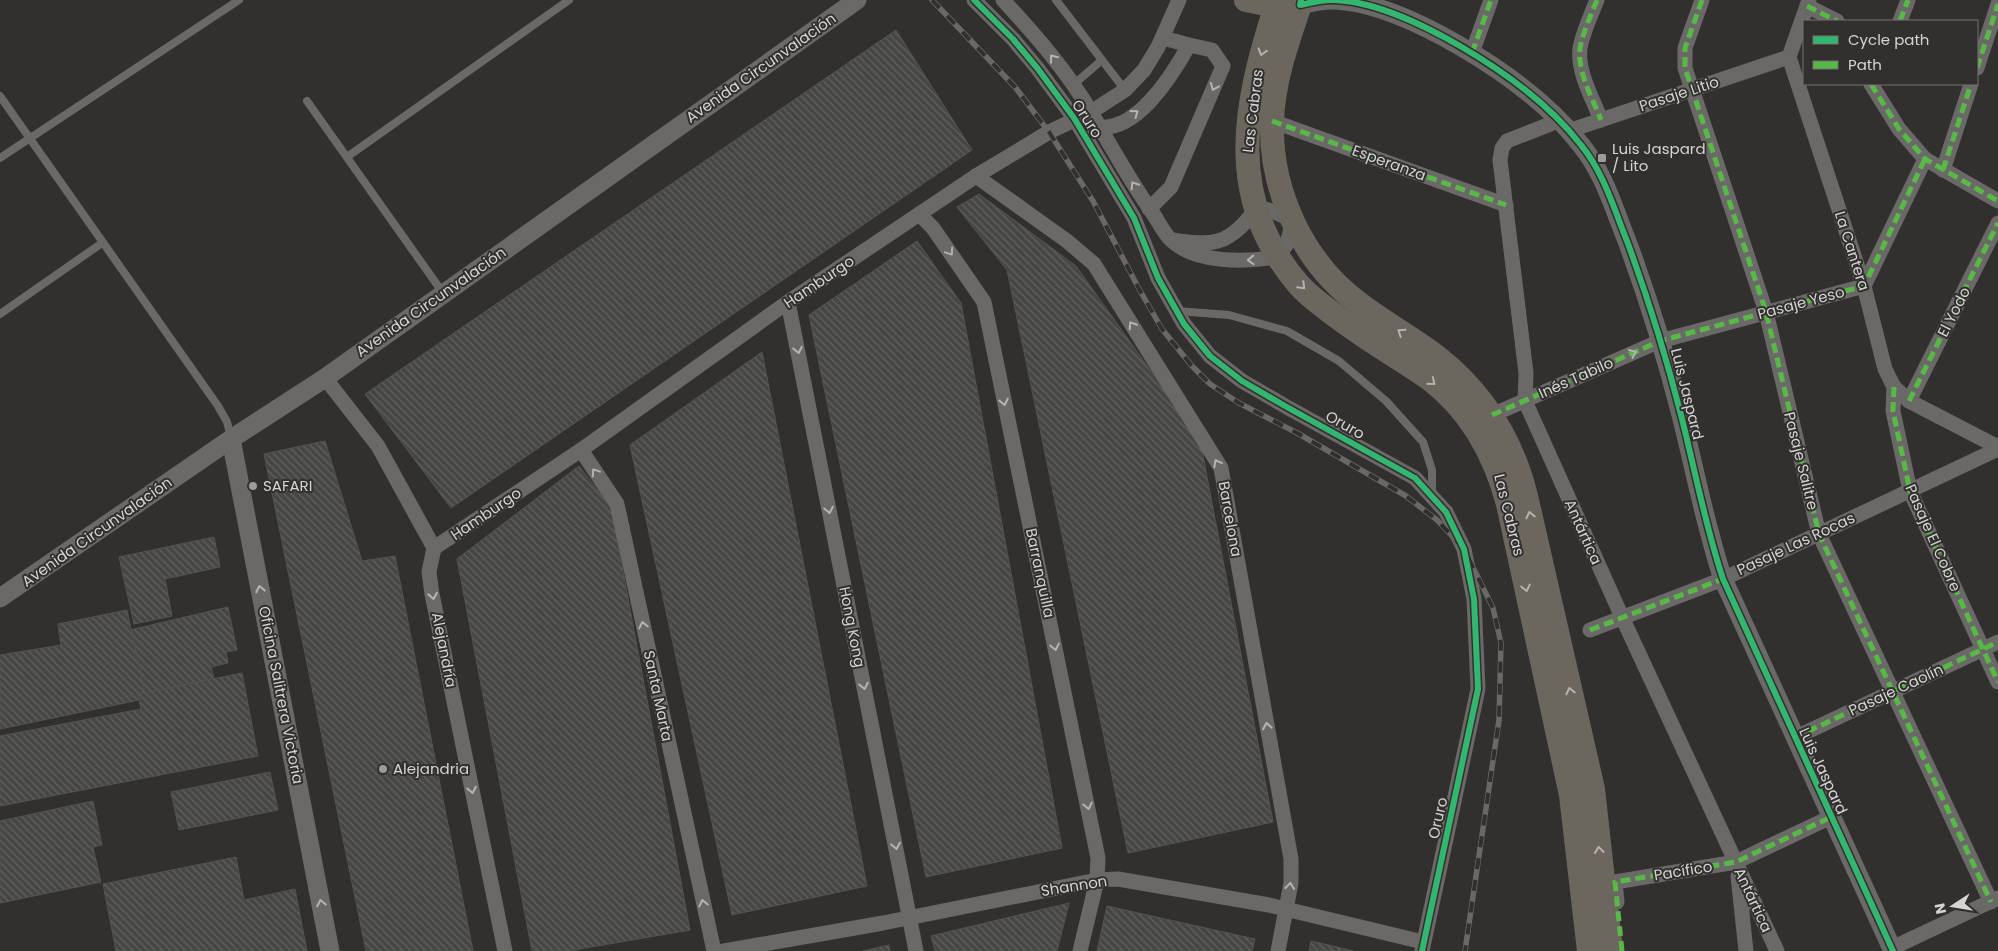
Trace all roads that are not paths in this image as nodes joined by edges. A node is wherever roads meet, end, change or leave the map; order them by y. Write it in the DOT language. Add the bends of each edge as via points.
graph roads {
  1 [pos="238,0"];
  2 [pos="569,0"];
  3 [pos="857,0"];
  4 [pos="974,0"];
  5 [pos="1003,0"];
  6 [pos="1056,0"];
  7 [pos="1179,0"];
  8 [pos="1246,0"];
  9 [pos="1491,0"];
  10 [pos="1597,0"];
  11 [pos="1702,0"];
  12 [pos="1908,0"];
  13 [pos="1289,3"];
  14 [pos="1808,3"];
  15 [pos="1998,4"];
  16 [pos="1383,5"];
  17 [pos="1835,20"];
  18 [pos="1900,20"];
  19 [pos="1163,38"];
  20 [pos="1189,45"];
  21 [pos="1472,53"];
  22 [pos="1789,57"];
  23 [pos="1102,60"];
  24 [pos="1978,65"];
  25 [pos="1073,85"];
  26 [pos="1971,85"];
  27 [pos="1874,86"];
  28 [pos="1125,90"];
  29 [pos="1692,90"];
  30 [pos="0,96"];
  31 [pos="307,101"];
  32 [pos="1091,112"];
  33 [pos="1074,118"];
  34 [pos="1601,120"];
  35 [pos="1272,121"];
  36 [pos="1563,126"];
  37 [pos="1100,128"];
  38 [pos="30,138"];
  39 [pos="347,157"];
  40 [pos="0,158"];
  41 [pos="1925,159"];
  42 [pos="1942,170"];
  43 [pos="976,176"];
  44 [pos="1998,201"];
  45 [pos="1506,205"];
  46 [pos="1149,209"];
  47 [pos="1254,209"];
  48 [pos="920,214"];
  49 [pos="1293,221"];
  50 [pos="1998,223"];
  51 [pos="1172,240"];
  52 [pos="102,243"];
  53 [pos="1277,257"];
  54 [pos="1864,286"];
  55 [pos="443,293"];
  56 [pos="788,302"];
  57 [pos="1177,311"];
  58 [pos="1766,312"];
  59 [pos="0,314"];
  60 [pos="1660,341"];
  61 [pos="325,378"];
  62 [pos="1894,387"];
  63 [pos="1525,401"];
  64 [pos="1909,401"];
  65 [pos="1492,415"];
  66 [pos="231,439"];
  67 [pos="1998,448"];
  68 [pos="581,450"];
  69 [pos="1910,491"];
  70 [pos="1432,495"];
  71 [pos="1819,534"];
  72 [pos="434,548"];
  73 [pos="1723,579"];
  74 [pos="0,598"];
  75 [pos="1622,618"];
  76 [pos="1590,630"];
  77 [pos="1998,642"];
  78 [pos="1983,649"];
  79 [pos="1998,682"];
  80 [pos="1892,692"];
  81 [pos="1794,738"];
  82 [pos="1831,817"];
  83 [pos="1736,862"];
  84 [pos="1097,880"];
  85 [pos="1994,900"];
  86 [pos="1286,909"];
  87 [pos="909,918"];
  88 [pos="1422,946"];
  89 [pos="1892,950"];
  90 [pos="330,951"];
  91 [pos="505,951"];
  92 [pos="714,951"];
  93 [pos="724,951"];
  94 [pos="916,951"];
  95 [pos="1080,951"];
  96 [pos="1278,951"];
  97 [pos="1590,951"];
  98 [pos="1611,951"];
  99 [pos="1622,951"];
  100 [pos="1746,951"];
  101 [pos="1777,951"];
  1 -- 38 [label="lane"];
  2 -- 39 [label="lane"];
  3 -- 55 [label="street, Avenida Circunvalación"];
  4 -- 33 [label="street, Oruro" via="1038,70"];
  25 -- 5 [label="street, Oruro, one-way"];
  6 -- 23 [label="lane"];
  7 -- 19 [label="street, Hamburgo"];
  8 -- 13 [label="main road, Luis Jaspard"];
  9 -- 21 [label="street"];
  10 -- 34 [label="street" via="1582,41 1580,57"];
  11 -- 29 [label="street, Pasaje Salitre" via="1686,48 1685,68"];
  12 -- 18 [label="street"];
  13 -- 16 [label="street, Luis Jaspard" via="1340,1"];
  13 -- 35 [label="main road, Las Cabras"];
  13 -- 47 [label="main road, Las Cabras, one-way" via="1257,71 1246,146"];
  14 -- 17 [label="street"];
  14 -- 22 [label="street"];
  15 -- 24 [label="street"];
  16 -- 21 [label="street, Luis Jaspard"];
  19 -- 20 [label="street"];
  19 -- 28 [label="street, Hamburgo" via="1144,70"];
  37 -- 20 [label="street, one-way" via="1124,121 1147,104 1169,80"];
  20 -- 46 [label="street, one-way" via="1212,50 1223,66 1171,187"];
  21 -- 36 [label="street, Luis Jaspard" via="1516,84"];
  22 -- 29 [label="street, Pasaje Litio"];
  22 -- 54 [label="street, La Cantera"];
  23 -- 25 [label="lane"];
  23 -- 28 [label="lane"];
  25 -- 32 [label="street, Oruro"];
  26 -- 42 [label="street"];
  27 -- 41 [label="street" via="1899,129"];
  28 -- 32 [label="street, Hamburgo"];
  29 -- 34 [label="street, Pasaje Litio"];
  29 -- 58 [label="street, Pasaje Salitre"];
  30 -- 38 [label="lane"];
  31 -- 39 [label="lane"];
  32 -- 33 [label="street, Hamburgo"];
  32 -- 37 [label="street, Oruro"];
  33 -- 37 [label="street"];
  33 -- 43 [label="street, Hamburgo"];
  33 -- 57 [label="street, Oruro" via="1134,218 1158,278"];
  34 -- 36 [label="street, Pasaje Litio"];
  35 -- 45 [label="street, Esperanza"];
  35 -- 49 [label="main road, Las Cabras" via="1276,169"];
  36 -- 45 [label="street, Antártica" via="1507,141 1500,160"];
  36 -- 60 [label="street, Luis Jaspard" via="1582,146 1604,182"];
  46 -- 37 [label="street, Oruro, one-way"];
  38 -- 40 [label="lane"];
  38 -- 52 [label="lane"];
  39 -- 55 [label="lane"];
  41 -- 42 [label="street"];
  41 -- 54 [label="street, Pasaje Yeso"];
  42 -- 44 [label="street"];
  43 -- 48 [label="street, Hamburgo"];
  86 -- 43 [label="street, Barcelona, one-way" via="1292,859 1221,468 1094,264"];
  45 -- 63 [label="street, Antártica" via="1526,372"];
  46 -- 51 [label="street, Oruro"];
  47 -- 49 [label="street" via="1271,210"];
  47 -- 51 [label="street" via="1228,237 1198,243"];
  47 -- 53 [label="main road, Las Cabras"];
  48 -- 56 [label="street, Hamburgo"];
  48 -- 84 [label="street, Barranquilla, one-way" via="984,302 1098,858"];
  49 -- 53 [label="street" via="1286,244"];
  65 -- 49 [label="main road, Las Cabras, one-way" via="1450,368 1344,291 1315,259"];
  50 -- 64 [label="street, El Yodo"];
  53 -- 51 [label="street, one-way" via="1221,260 1193,252"];
  52 -- 59 [label="lane"];
  52 -- 66 [label="lane" via="218,406 227,422"];
  53 -- 97 [label="main road, Las Cabras, one-way" via="1300,287 1360,334 1417,370 1448,395 1474,425 1494,462 1508,504 1571,795"];
  54 -- 58 [label="street, Pasaje Yeso"];
  54 -- 62 [label="street, La Cantera" via="1885,369"];
  55 -- 61 [label="street, Avenida Circunvalación"];
  56 -- 68 [label="street, Hamburgo"];
  56 -- 87 [label="street, Hong Kong, one-way"];
  57 -- 70 [label="street, Oruro" via="1210,356 1242,381 1415,478"];
  57 -- 70 [label="lane" via="1229,315 1287,331 1339,361 1386,401 1423,442 1432,470"];
  58 -- 60 [label="street, Pasaje Yeso"];
  58 -- 71 [label="street, Pasaje Salitre"];
  63 -- 60 [label="street, Inés Tabilo, one-way"];
  60 -- 73 [label="street, Luis Jaspard" via="1679,407 1706,526"];
  61 -- 66 [label="street, Avenida Circunvalación"];
  61 -- 72 [label="street" via="378,446"];
  62 -- 64 [label="street, La Cantera"];
  62 -- 69 [label="street, Pasaje El Cobre" via="1893,411"];
  63 -- 65 [label="street, Inés Tabilo"];
  63 -- 75 [label="street, Antártica"];
  64 -- 67 [label="street, La Cantera"];
  98 -- 65 [label="main road, Las Cabras, one-way" via="1593,789 1520,475 1510,447"];
  66 -- 74 [label="street, Avenida Circunvalación"];
  90 -- 66 [label="street, Oficina Salitrera Victoria, one-way"];
  67 -- 69 [label="street, Pasaje Las Rocas"];
  68 -- 72 [label="street, Hamburgo"];
  92 -- 68 [label="street, Santa Marta, one-way" via="617,504"];
  69 -- 71 [label="street, Pasaje Las Rocas"];
  69 -- 78 [label="street, Pasaje El Cobre"];
  70 -- 88 [label="street, Oruro" via="1446,512 1464,549 1474,599 1478,689"];
  71 -- 73 [label="street, Pasaje Las Rocas"];
  71 -- 80 [label="street, Pasaje Salitre"];
  72 -- 91 [label="street, Alejandría, one-way" via="429,572 432,594"];
  73 -- 75 [label="street, Pasaje Las Rocas"];
  73 -- 81 [label="street, Luis Jaspard"];
  75 -- 76 [label="street, Pasaje Las Rocas"];
  75 -- 83 [label="street, Antártica"];
  77 -- 78 [label="street, Pasaje Caolín"];
  78 -- 79 [label="street, Pasaje El Cobre"];
  78 -- 80 [label="street, Pasaje Caolín"];
  80 -- 81 [label="street, Pasaje Caolín"];
  80 -- 85 [label="street, Pasaje Salitre"];
  81 -- 82 [label="street, Luis Jaspard"];
  82 -- 83 [label="street, Pacífico"];
  82 -- 89 [label="street, Luis Jaspard"];
  83 -- 99 [label="street, Pacífico" via="1615,882"];
  83 -- 100 [label="street"];
  83 -- 101 [label="street, Antártica"];
  84 -- 86 [label="street, Shannon" via="1138,881"];
  84 -- 87 [label="street, Shannon"];
  84 -- 95 [label="street, Barranquilla"];
  85 -- 89 [label="street"];
  86 -- 88 [label="street, Shannon"];
  86 -- 96 [label="street, Barcelona"];
  87 -- 93 [label="street, Shannon"];
  87 -- 94 [label="street, Hong Kong"];
}
